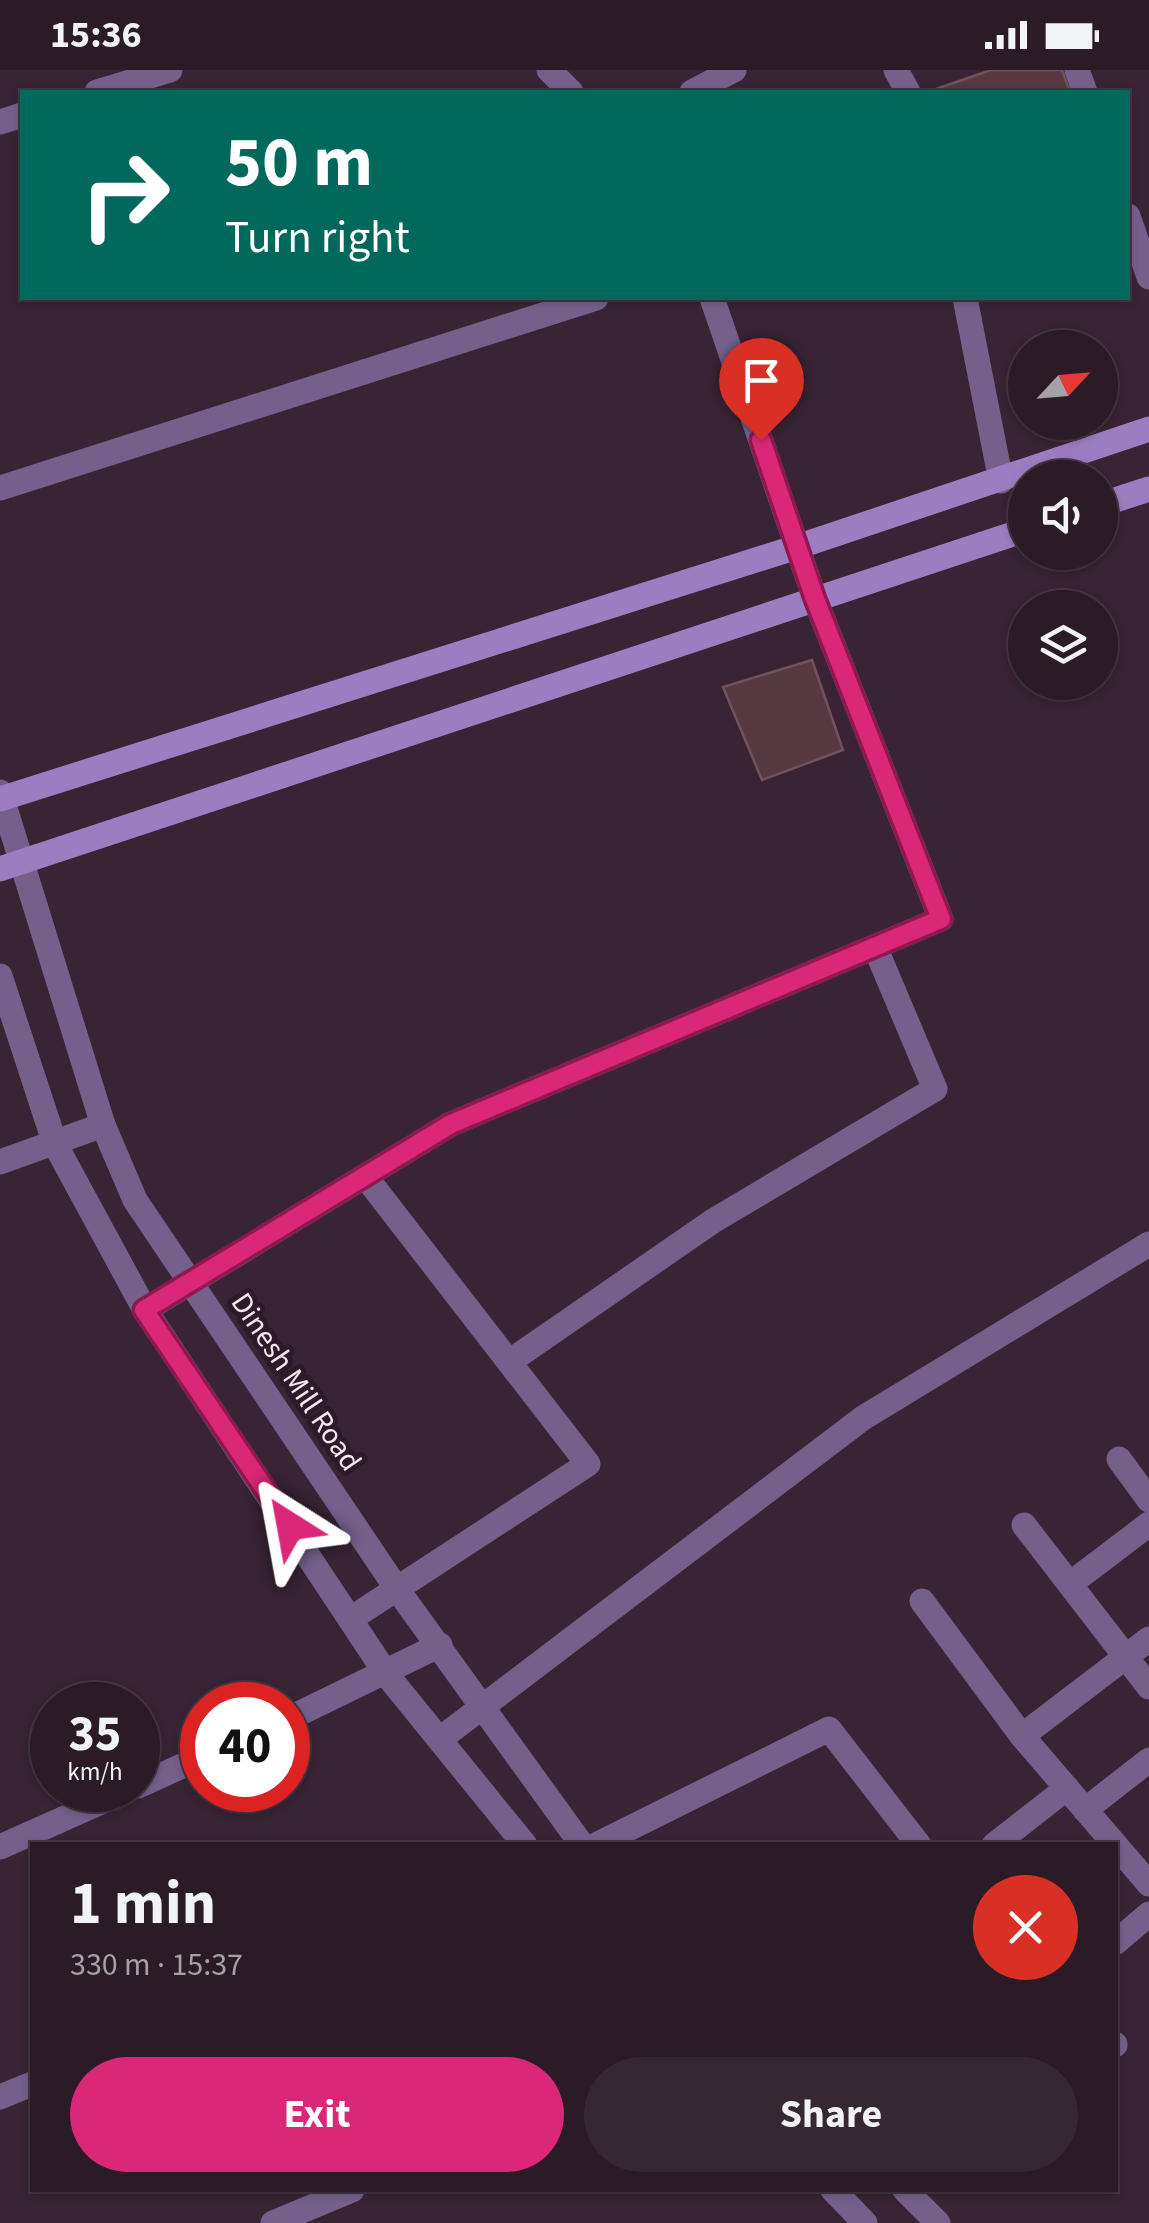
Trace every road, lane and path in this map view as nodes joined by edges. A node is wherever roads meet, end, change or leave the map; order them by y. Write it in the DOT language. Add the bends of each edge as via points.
graph roads {
  1 [pos="170,70"];
  2 [pos="549,70"];
  3 [pos="734,70"];
  4 [pos="103,90"];
  5 [pos="569,90"];
  6 [pos="696,90"];
  7 [pos="1130,222"];
  8 [pos="1149,277"];
  9 [pos="590,300"];
  10 [pos="713,300"];
  11 [pos="964,300"];
  12 [pos="1149,429"];
  13 [pos="1001,481"];
  14 [pos="0,488"];
  15 [pos="1149,489"];
  16 [pos="1118,499"];
  17 [pos="1008,536"];
  18 [pos="797,547"];
  19 [pos="815,599"];
  20 [pos="1,797"];
  21 [pos="10,865"];
  22 [pos="876,946"];
  23 [pos="0,976"];
  24 [pos="104,1125"];
  25 [pos="54,1144"];
  26 [pos="0,1162"];
  27 [pos="365,1176"];
  28 [pos="1149,1244"];
  29 [pos="189,1282"];
  30 [pos="144,1310"];
  31 [pos="509,1362"];
  32 [pos="1118,1459"];
  33 [pos="1149,1500"];
  34 [pos="1149,1524"];
  35 [pos="1024,1525"];
  36 [pos="1070,1584"];
  37 [pos="397,1589"];
  38 [pos="922,1600"];
  39 [pos="352,1618"];
  40 [pos="1149,1640"];
  41 [pos="440,1646"];
  42 [pos="1126,1657"];
  43 [pos="387,1674"];
  44 [pos="1149,1687"];
  45 [pos="485,1705"];
  46 [pos="310,1709"];
  47 [pos="1022,1736"];
  48 [pos="440,1739"];
  49 [pos="1149,1760"];
  50 [pos="1066,1788"];
  51 [pos="1085,1810"];
  52 [pos="79,1812"];
  53 [pos="523,1842"];
  54 [pos="580,1842"];
  55 [pos="602,1842"];
  56 [pos="917,1842"];
  57 [pos="998,1842"];
  58 [pos="1113,1842"];
  59 [pos="0,1847"];
  60 [pos="1118,1848"];
  61 [pos="1149,1884"];
  62 [pos="1149,1914"];
  63 [pos="1118,1940"];
  64 [pos="30,2085"];
  65 [pos="0,2098"];
  66 [pos="347,2192"];
  67 [pos="835,2192"];
  68 [pos="907,2192"];
  69 [pos="273,2223"];
  70 [pos="865,2223"];
  71 [pos="938,2223"];
  1 -- 4 [label="street"];
  2 -- 5 [label="street"];
  3 -- 6 [label="street"];
  7 -- 8 [label="street"];
  9 -- 14 [label="street"];
  10 -- 18 [label="street"];
  11 -- 13 [label="street"];
  12 -- 13 [label="main road"];
  13 -- 18 [label="main road"];
  15 -- 16 [label="main road"];
  17 -- 19 [label="main road"];
  18 -- 19 [label="street"];
  18 -- 20 [label="main road"];
  19 -- 21 [label="main road"];
  19 -- 22 [label="street" via="941,919"];
  20 -- 21 [label="street, Dinesh Mill Road"];
  21 -- 24 [label="street, Dinesh Mill Road"];
  22 -- 27 [label="street" via="451,1124"];
  22 -- 31 [label="street" via="936,1088 713,1221"];
  23 -- 25 [label="street"];
  24 -- 25 [label="street"];
  24 -- 29 [label="street, Dinesh Mill Road" via="135,1200"];
  25 -- 26 [label="street"];
  25 -- 30 [label="street"];
  27 -- 29 [label="street"];
  27 -- 31 [label="street"];
  28 -- 45 [label="street" via="863,1418"];
  29 -- 30 [label="street"];
  29 -- 37 [label="street, Dinesh Mill Road"];
  30 -- 39 [label="street"];
  31 -- 37 [label="street" via="588,1464"];
  32 -- 33 [label="street"];
  34 -- 36 [label="street"];
  35 -- 36 [label="street"];
  36 -- 42 [label="street"];
  37 -- 39 [label="street"];
  37 -- 41 [label="street, Dinesh Mill Road"];
  38 -- 47 [label="street"];
  39 -- 43 [label="street"];
  40 -- 42 [label="street"];
  41 -- 43 [label="street"];
  41 -- 45 [label="street, Dinesh Mill Road"];
  42 -- 44 [label="street"];
  42 -- 47 [label="street"];
  43 -- 46 [label="street"];
  43 -- 48 [label="street"];
  45 -- 48 [label="street"];
  45 -- 54 [label="street, Dinesh Mill Road"];
  47 -- 50 [label="street"];
  48 -- 53 [label="street"];
  49 -- 51 [label="street"];
  50 -- 51 [label="street"];
  50 -- 57 [label="street"];
  51 -- 58 [label="street"];
  52 -- 59 [label="street"];
  55 -- 56 [label="street" via="829,1729"];
  60 -- 61 [label="street"];
  62 -- 63 [label="street"];
  64 -- 65 [label="street"];
  66 -- 69 [label="street"];
  67 -- 70 [label="street"];
  68 -- 71 [label="street"];
}
